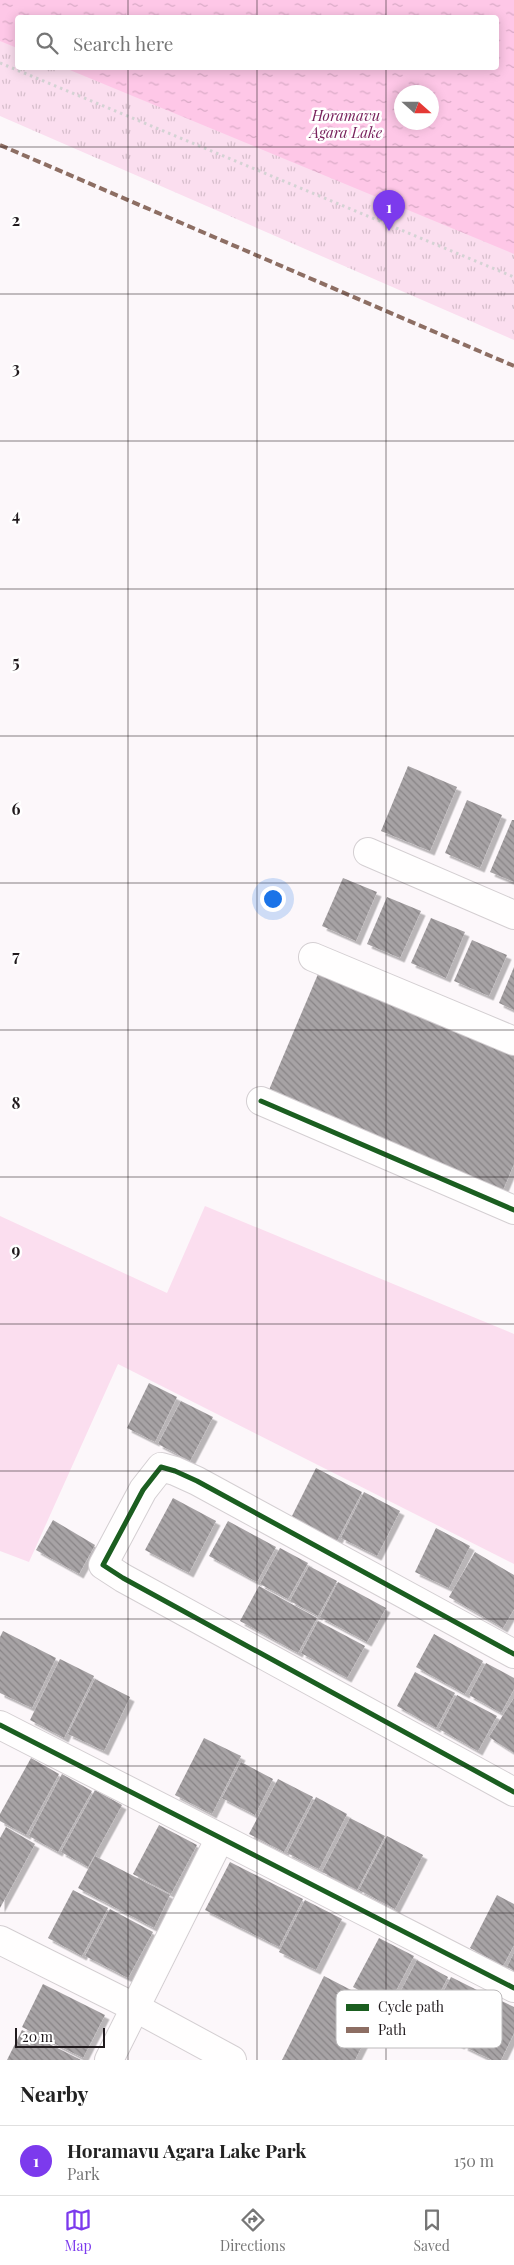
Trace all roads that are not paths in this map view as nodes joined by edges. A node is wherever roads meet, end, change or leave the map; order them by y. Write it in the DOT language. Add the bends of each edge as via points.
graph roads {
  1 [pos="368,852"];
  2 [pos="514,915"];
  3 [pos="313,957"];
  4 [pos="514,1041"];
  5 [pos="261,1101"];
  6 [pos="514,1210"];
  7 [pos="514,1654"];
  8 [pos="0,1725"];
  9 [pos="514,1792"];
  10 [pos="220,1838"];
  11 [pos="0,1940"];
  12 [pos="514,1988"];
  13 [pos="136,2008"];
  14 [pos="108,2060"];
  15 [pos="232,2060"];
  1 -- 2 [label="street"];
  3 -- 4 [label="street"];
  5 -- 6 [label="street"];
  7 -- 9 [label="street" via="197,1481 160,1467 143,1490 103,1565"];
  8 -- 10 [label="street"];
  10 -- 12 [label="street"];
  10 -- 13 [label="street"];
  11 -- 13 [label="street"];
  13 -- 14 [label="street"];
  13 -- 15 [label="street"];
}
